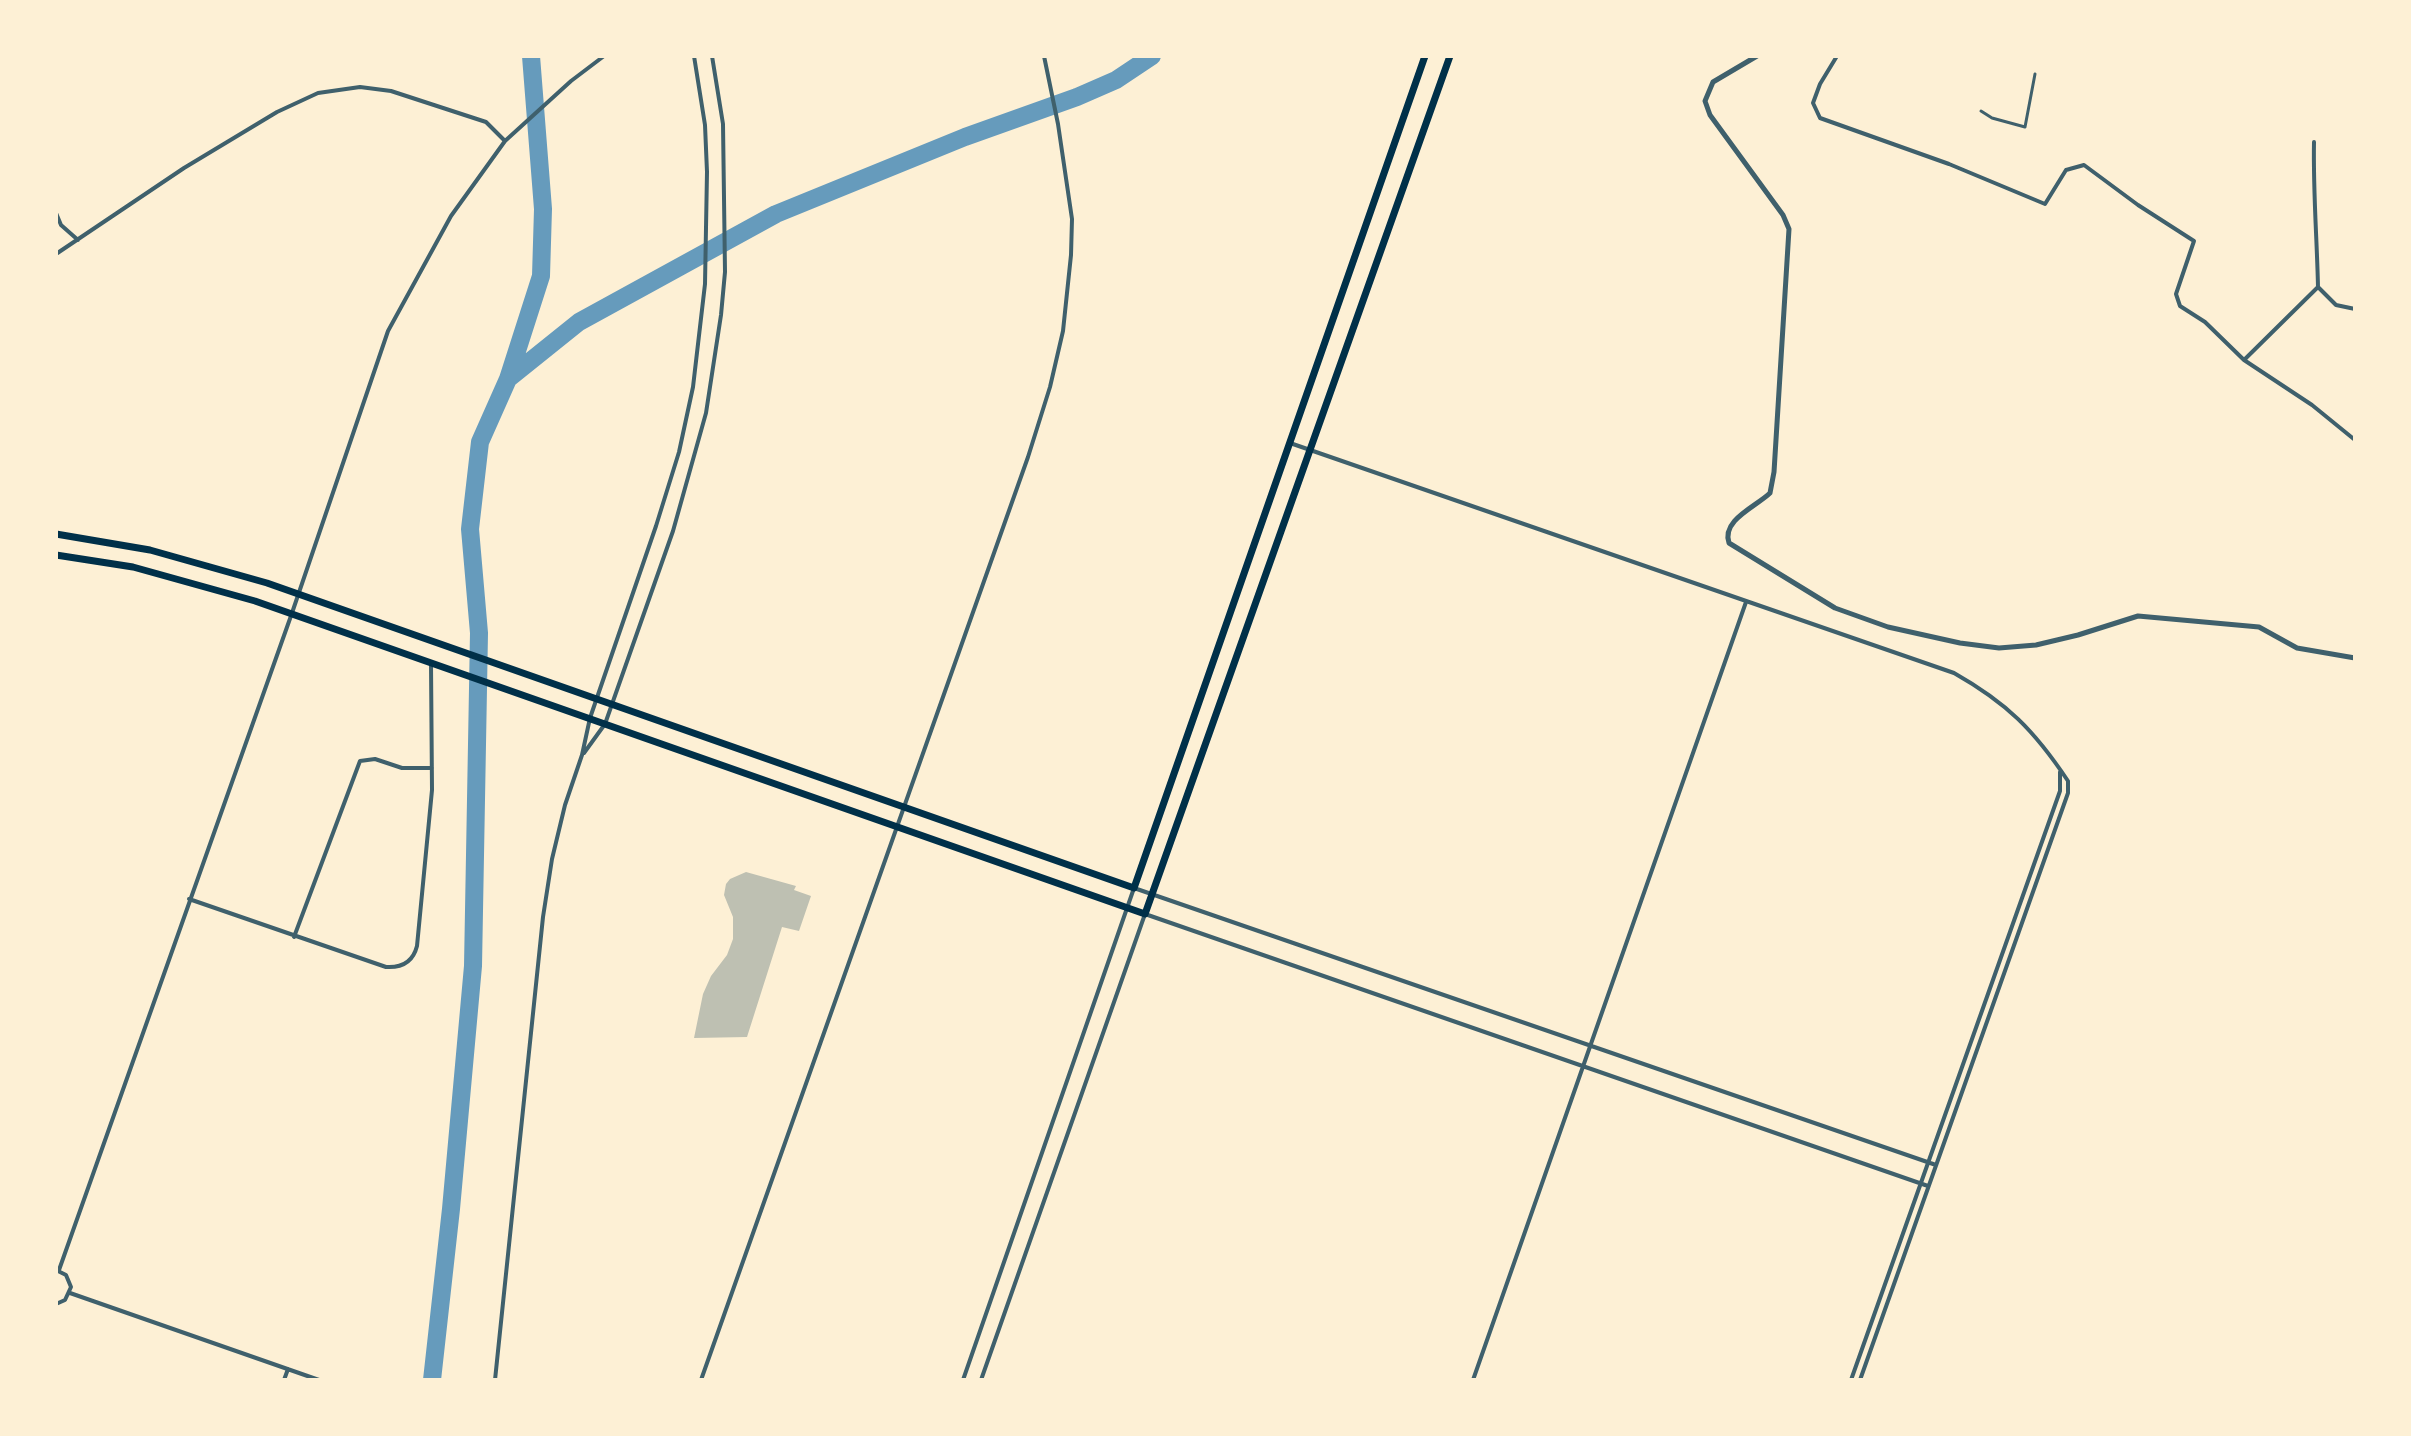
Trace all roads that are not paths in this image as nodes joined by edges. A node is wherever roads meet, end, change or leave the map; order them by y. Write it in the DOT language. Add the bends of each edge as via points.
graph roads {
  1 [pos="604,56"];
  2 [pos="694,56"];
  3 [pos="712,56"];
  4 [pos="1044,56"];
  5 [pos="1425,56"];
  6 [pos="1450,56"];
  7 [pos="1757,56"];
  8 [pos="1837,56"];
  9 [pos="2035,74"];
  10 [pos="1981,111"];
  11 [pos="505,141"];
  12 [pos="2314,142"];
  13 [pos="56,213"];
  14 [pos="78,240"];
  15 [pos="56,254"];
  16 [pos="2318,287"];
  17 [pos="2355,309"];
  18 [pos="2244,360"];
  19 [pos="2355,440"];
  20 [pos="1289,443"];
  21 [pos="1309,450"];
  22 [pos="56,534"];
  23 [pos="56,555"];
  24 [pos="298,594"];
  25 [pos="1746,602"];
  26 [pos="292,613"];
  27 [pos="2355,658"];
  28 [pos="431,662"];
  29 [pos="597,699"];
  30 [pos="612,704"];
  31 [pos="590,718"];
  32 [pos="605,724"];
  33 [pos="582,755"];
  34 [pos="2059,766"];
  35 [pos="432,768"];
  36 [pos="904,807"];
  37 [pos="897,826"];
  38 [pos="1134,888"];
  39 [pos="1152,894"];
  40 [pos="189,899"];
  41 [pos="1127,907"];
  42 [pos="1145,914"];
  43 [pos="294,937"];
  44 [pos="1590,1045"];
  45 [pos="1584,1066"];
  46 [pos="1928,1162"];
  47 [pos="1936,1165"];
  48 [pos="1921,1183"];
  49 [pos="1928,1186"];
  50 [pos="57,1270"];
  51 [pos="70,1293"];
  52 [pos="56,1304"];
  53 [pos="288,1369"];
  54 [pos="284,1380"];
  55 [pos="319,1380"];
  56 [pos="495,1380"];
  57 [pos="701,1380"];
  58 [pos="963,1380"];
  59 [pos="981,1380"];
  60 [pos="1473,1380"];
  61 [pos="1851,1380"];
  62 [pos="1860,1380"];
  1 -- 11 [label="street"];
  2 -- 29 [label="street" via="705,125 707,240 693,387 679,452"];
  3 -- 30 [label="street" via="723,124 725,272 711,388 673,531"];
  4 -- 36 [label="street" via="1072,219 1060,345 1028,457"];
  5 -- 20 [label="main road"];
  6 -- 21 [label="main road"];
  7 -- 27 [label="street" via="1713,82 1705,101 1789,229 1770,493 1729,530 1729,543 1835,608 1888,627 1960,643 2036,645 2138,616 2259,627 2297,648"];
  8 -- 18 [label="street" via="1813,103 1820,118 2045,204 2066,170 2084,165 2194,241 2176,294 2180,306"];
  9 -- 10 [label="street" via="2025,127"];
  11 -- 14 [label="street" via="486,122 391,91 360,87 318,93 245,131"];
  11 -- 24 [label="street" via="451,216 388,331"];
  12 -- 16 [label="street"];
  13 -- 14 [label="street"];
  14 -- 15 [label="street"];
  16 -- 17 [label="street" via="2336,305"];
  16 -- 18 [label="street"];
  18 -- 19 [label="street"];
  20 -- 21 [label="street"];
  20 -- 38 [label="main road"];
  21 -- 25 [label="street"];
  21 -- 39 [label="main road"];
  22 -- 24 [label="main road" via="162,553"];
  23 -- 26 [label="main road" via="162,574"];
  24 -- 26 [label="street"];
  24 -- 29 [label="main road"];
  25 -- 34 [label="street" via="1954,673 2015,713"];
  25 -- 44 [label="street"];
  26 -- 28 [label="main road"];
  26 -- 40 [label="street"];
  28 -- 31 [label="main road"];
  28 -- 35 [label="street"];
  29 -- 30 [label="main road"];
  29 -- 31 [label="street"];
  30 -- 32 [label="street"];
  30 -- 36 [label="main road"];
  31 -- 32 [label="main road"];
  31 -- 33 [label="street"];
  32 -- 33 [label="street"];
  32 -- 37 [label="main road"];
  33 -- 56 [label="street" via="555,845 543,917"];
  34 -- 46 [label="street" via="2060,791"];
  34 -- 47 [label="street" via="2068,793"];
  35 -- 43 [label="street" via="360,761"];
  35 -- 43 [label="street" via="421,918 411,960 386,967"];
  36 -- 37 [label="street"];
  36 -- 38 [label="main road"];
  37 -- 41 [label="main road"];
  37 -- 57 [label="street"];
  38 -- 39 [label="street"];
  38 -- 41 [label="street"];
  39 -- 42 [label="main road"];
  39 -- 44 [label="street"];
  40 -- 43 [label="street"];
  40 -- 50 [label="street"];
  41 -- 42 [label="main road"];
  41 -- 58 [label="street"];
  42 -- 45 [label="street"];
  42 -- 59 [label="street"];
  44 -- 45 [label="street"];
  44 -- 46 [label="street"];
  45 -- 48 [label="street"];
  45 -- 60 [label="street"];
  46 -- 47 [label="street"];
  46 -- 48 [label="street"];
  47 -- 49 [label="street"];
  48 -- 49 [label="street"];
  48 -- 61 [label="street"];
  49 -- 62 [label="street"];
  50 -- 51 [label="street" via="69,1279"];
  51 -- 52 [label="street"];
  51 -- 53 [label="street"];
  53 -- 54 [label="street"];
  53 -- 55 [label="street"];
}
